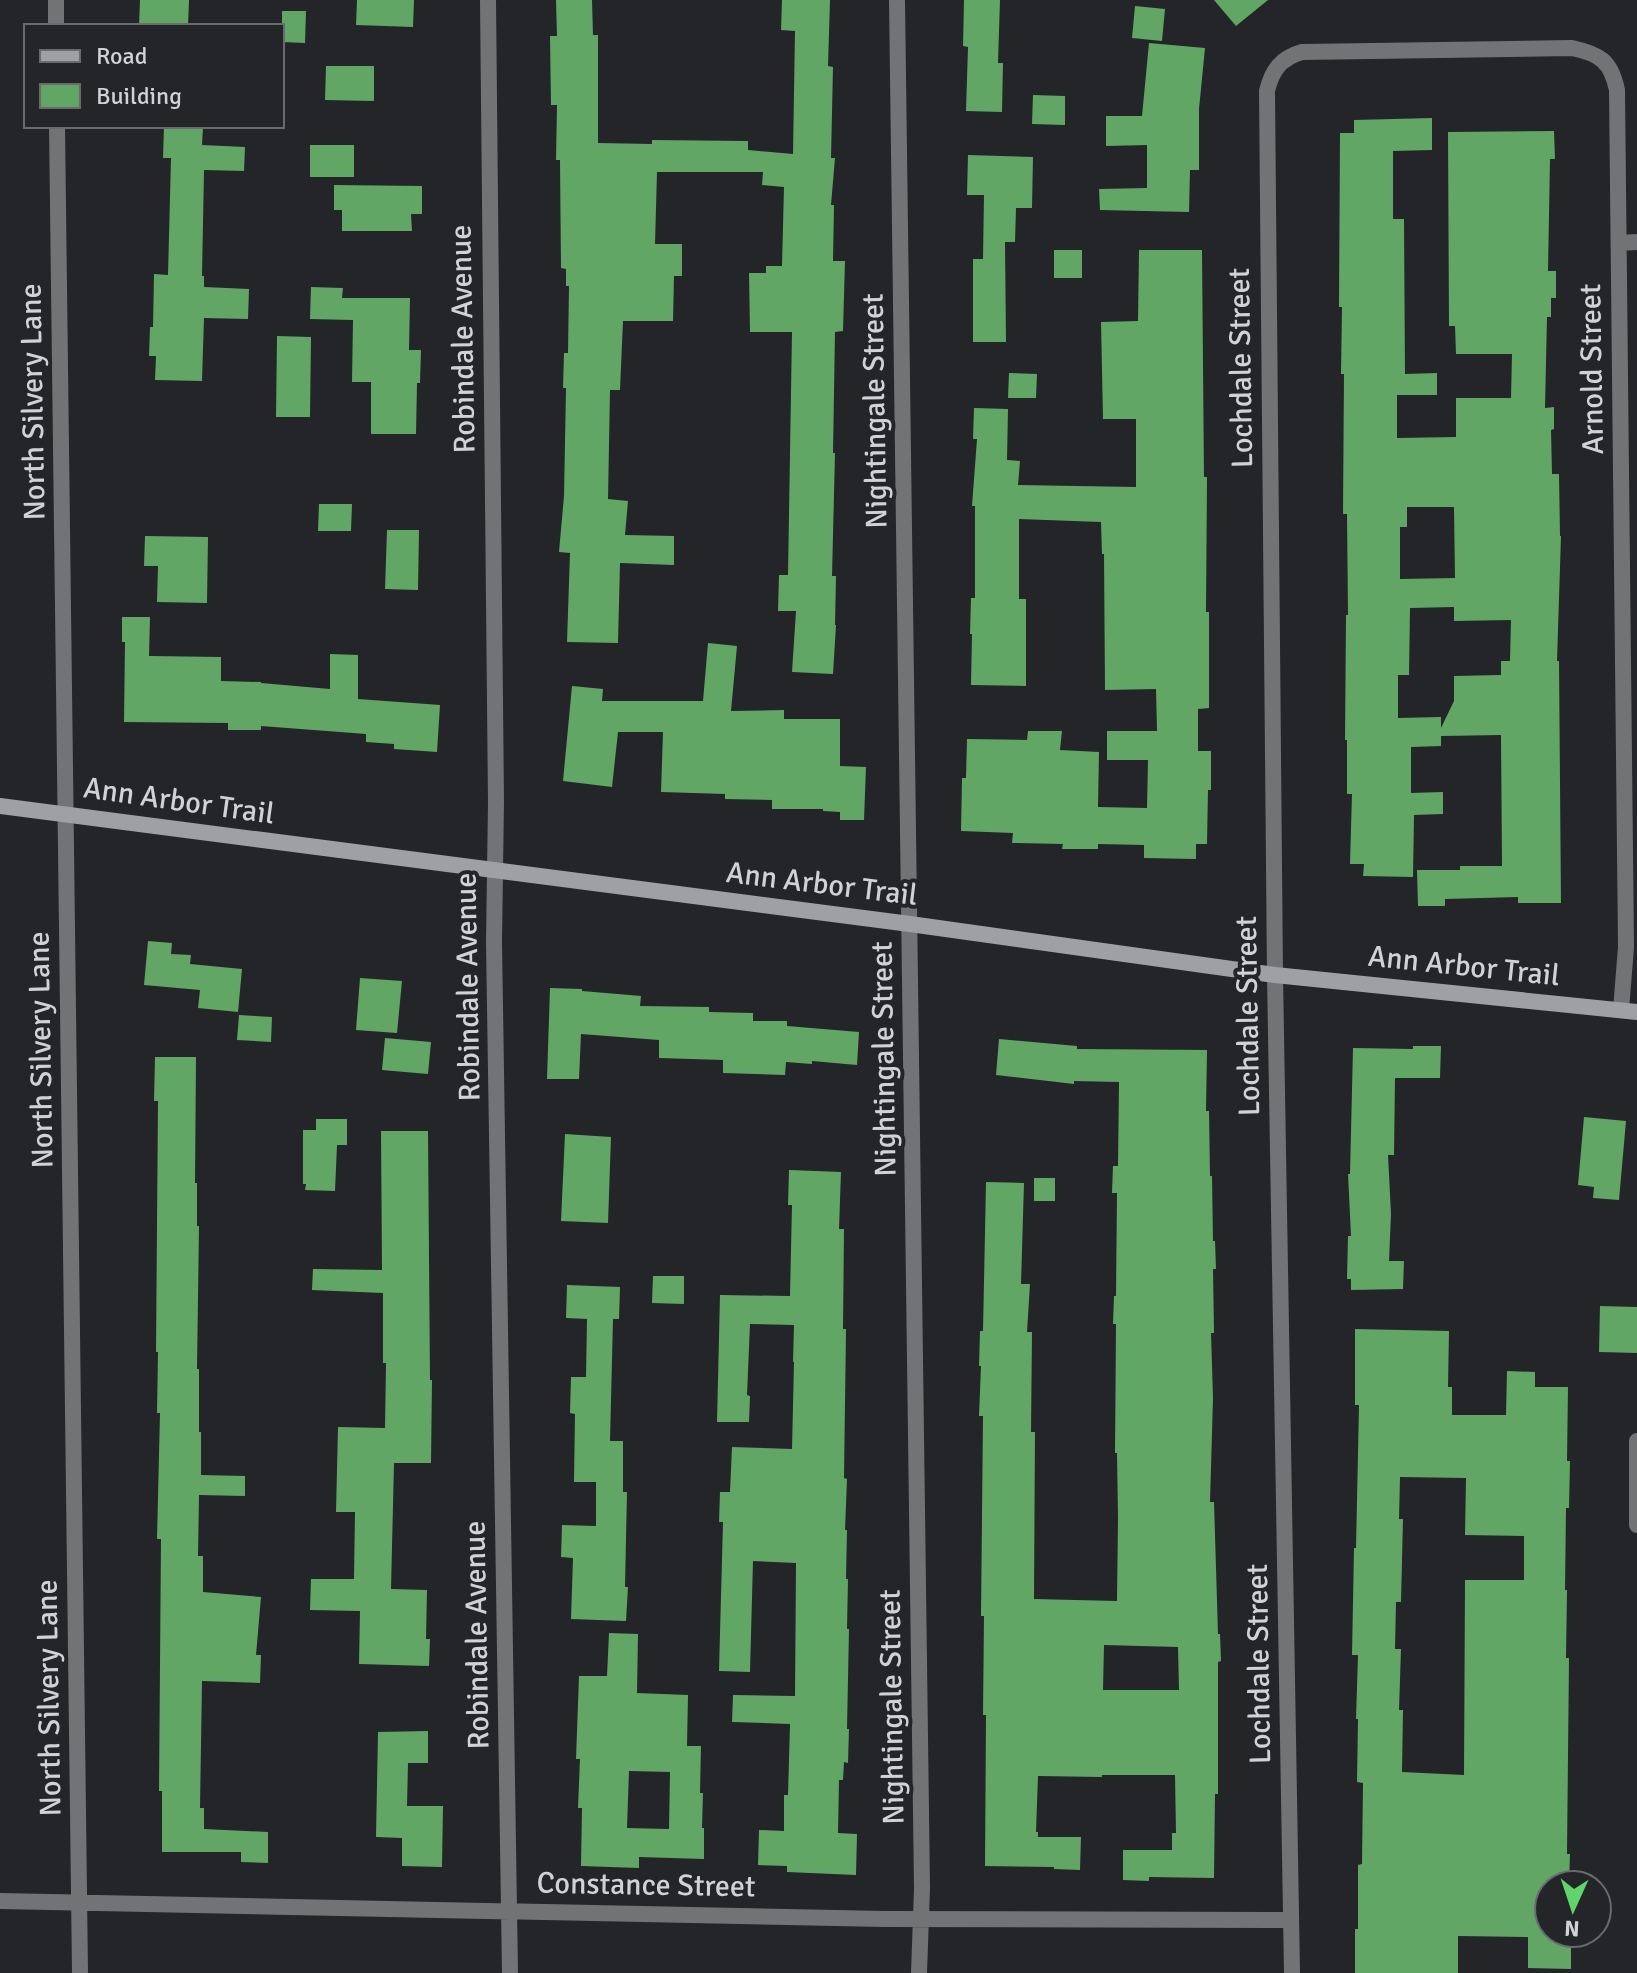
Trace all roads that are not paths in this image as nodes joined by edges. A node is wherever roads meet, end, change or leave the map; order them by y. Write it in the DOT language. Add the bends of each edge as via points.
graph roads {
  1 [pos="56,0"];
  2 [pos="488,0"];
  3 [pos="897,0"];
  4 [pos="56,24"];
  5 [pos="1280,62"];
  6 [pos="57,128"];
  7 [pos="1637,242"];
  8 [pos="1619,243"];
  9 [pos="0,806"];
  10 [pos="66,814"];
  11 [pos="494,871"];
  12 [pos="910,924"];
  13 [pos="1275,975"];
  14 [pos="1629,1011"];
  15 [pos="1637,1441"];
  16 [pos="1637,1525"];
  17 [pos="0,1901"];
  18 [pos="79,1903"];
  19 [pos="509,1910"];
  20 [pos="920,1919"];
  21 [pos="1291,1920"];
  22 [pos="80,1973"];
  23 [pos="510,1973"];
  24 [pos="919,1973"];
  25 [pos="1292,1973"];
  1 -- 4 [label="street"];
  2 -- 11 [label="street, Robindale Avenue"];
  3 -- 12 [label="street, Nightingale Street"];
  5 -- 8 [label="street, Arnold Street" via="1302,52 1590,52 1608,66 1617,90"];
  5 -- 13 [label="street, Lochdale Street" via="1267,91"];
  6 -- 10 [label="street, North Silvery Lane"];
  7 -- 8 [label="street"];
  8 -- 14 [label="street, Arnold Street"];
  9 -- 10 [label="street, Ann Arbor Trail"];
  10 -- 11 [label="street, Ann Arbor Trail"];
  10 -- 18 [label="street, North Silvery Lane"];
  11 -- 12 [label="street, Ann Arbor Trail"];
  11 -- 19 [label="street, Robindale Avenue"];
  12 -- 13 [label="street, Ann Arbor Trail"];
  12 -- 20 [label="street, Nightingale Street"];
  13 -- 14 [label="street, Ann Arbor Trail"];
  13 -- 21 [label="street, Lochdale Street"];
  15 -- 16 [label="street"];
  17 -- 18 [label="street, Constance Street"];
  18 -- 19 [label="street, Constance Street"];
  18 -- 22 [label="street, North Silvery Lane"];
  19 -- 20 [label="street, Constance Street"];
  19 -- 23 [label="street, Robindale Avenue"];
  20 -- 21 [label="street, Constance Street"];
  20 -- 24 [label="street, Nightingale Street"];
  21 -- 25 [label="street, Lochdale Street"];
}
